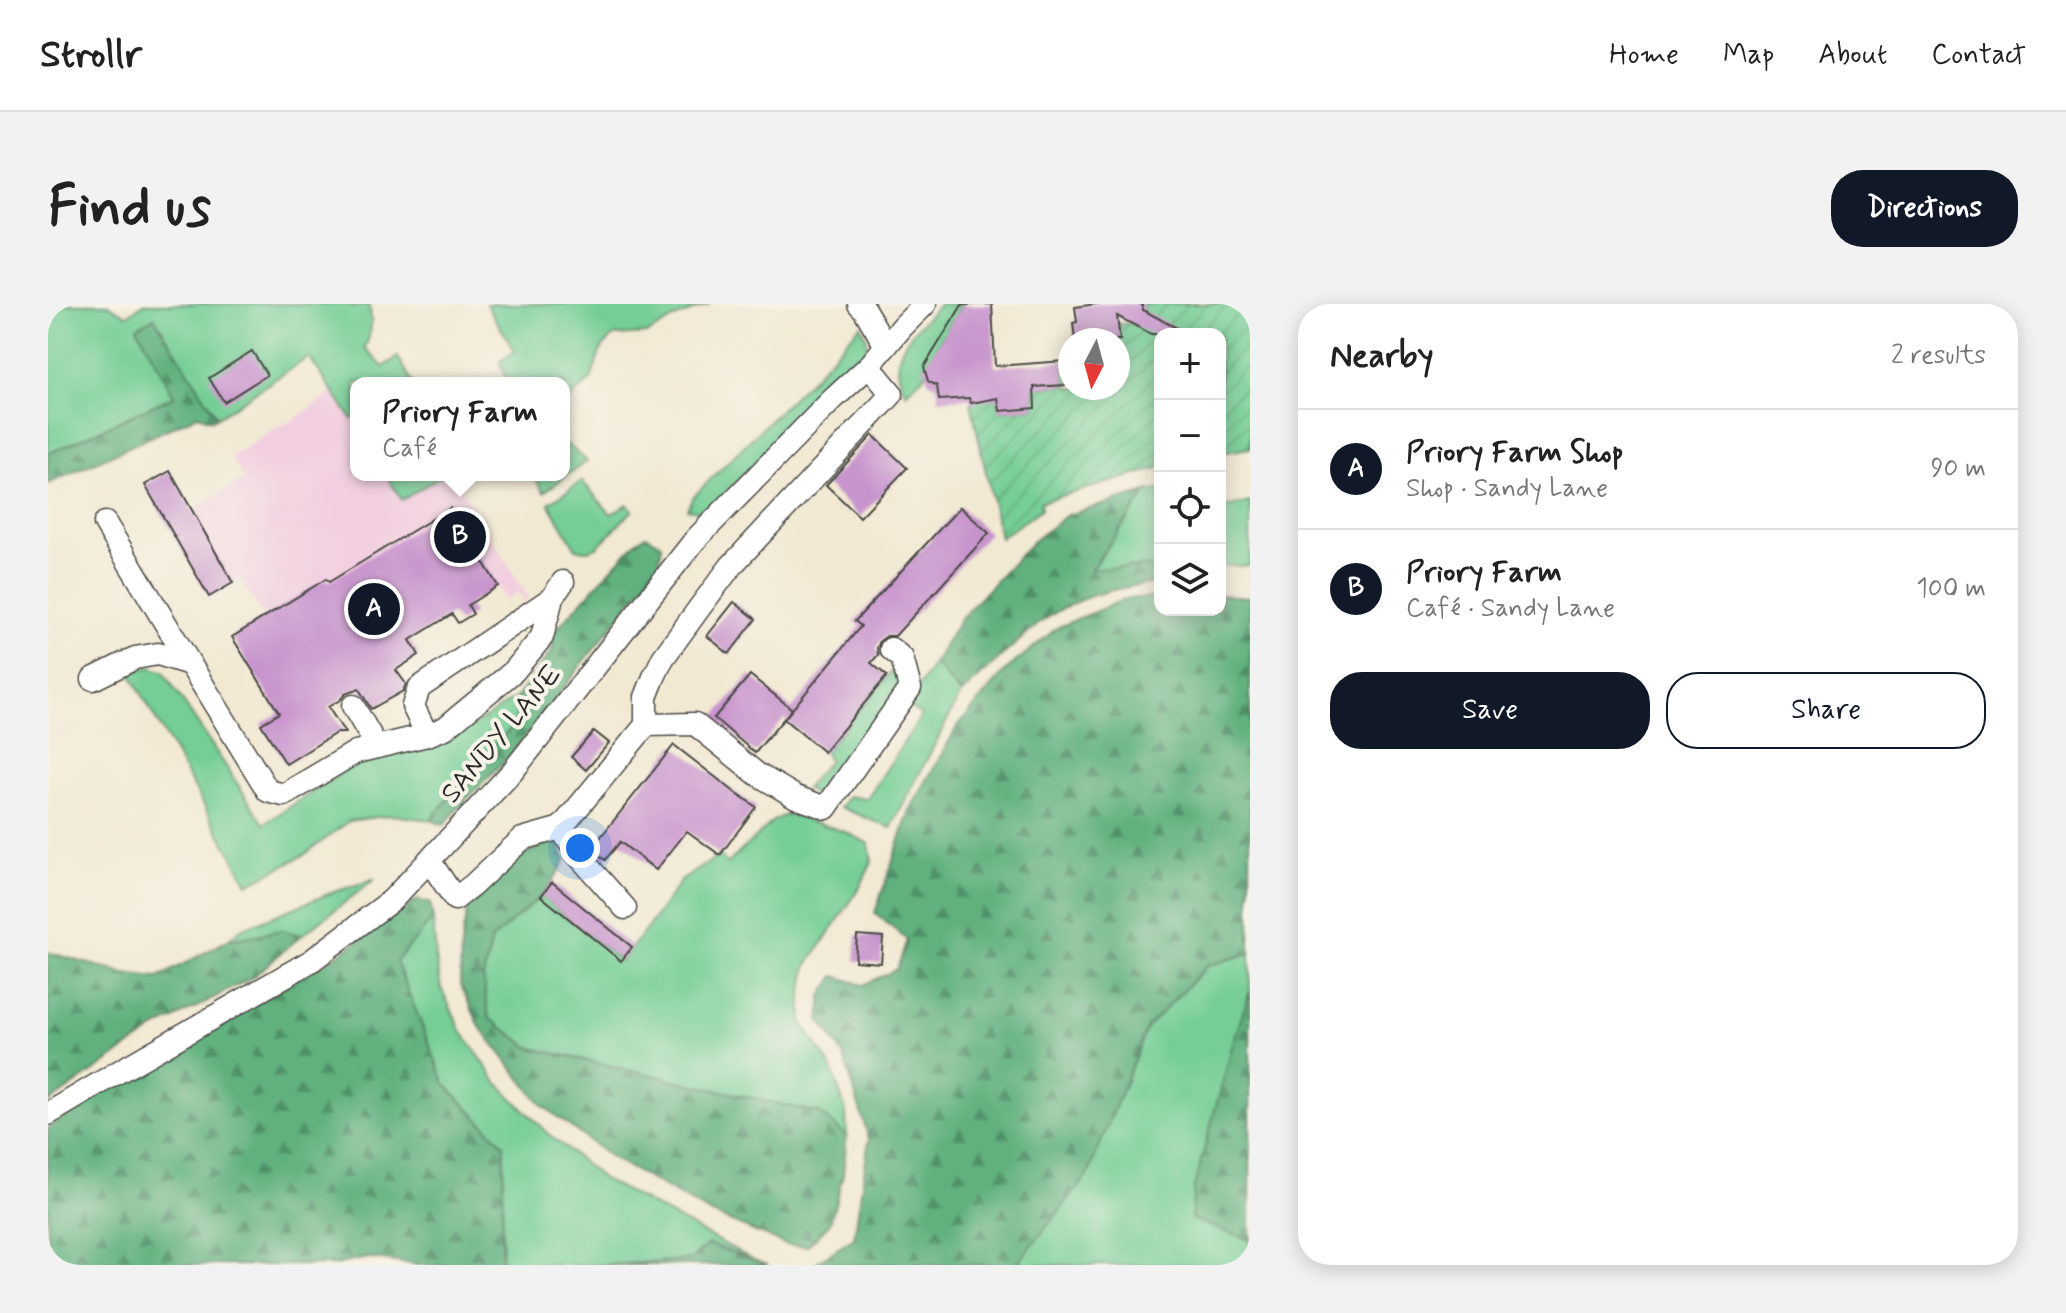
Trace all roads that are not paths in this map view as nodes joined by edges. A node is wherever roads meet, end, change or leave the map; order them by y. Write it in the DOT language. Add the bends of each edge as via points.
graph roads {
  1 [pos="859,304"];
  2 [pos="925,304"];
  3 [pos="886,346"];
  4 [pos="869,366"];
  5 [pos="105,523"];
  6 [pos="891,649"];
  7 [pos="190,664"];
  8 [pos="93,679"];
  9 [pos="353,706"];
  10 [pos="646,725"];
  11 [pos="427,735"];
  12 [pos="377,747"];
  13 [pos="561,828"];
  14 [pos="429,860"];
  15 [pos="625,908"];
  16 [pos="48,1114"];
  1 -- 3 [label="street"];
  2 -- 3 [label="street, SANDY LANE"];
  3 -- 4 [label="street, SANDY LANE"];
  4 -- 10 [label="street" via="892,394 731,566 700,607 654,677 646,697"];
  4 -- 14 [label="street, SANDY LANE" via="695,540 512,772"];
  5 -- 7 [label="street"];
  6 -- 10 [label="street" via="902,658 910,688 826,808 757,774 695,724"];
  7 -- 8 [label="street" via="158,654 135,658"];
  7 -- 12 [label="street" via="268,791 284,795 356,752"];
  9 -- 12 [label="street"];
  10 -- 13 [label="street"];
  11 -- 11 [label="street" via="445,728 514,671 542,637 558,590 419,688 413,706"];
  11 -- 12 [label="street"];
  13 -- 14 [label="street" via="522,839 455,899"];
  13 -- 15 [label="street"];
  14 -- 16 [label="street, SANDY LANE" via="392,900 311,961"];
}
